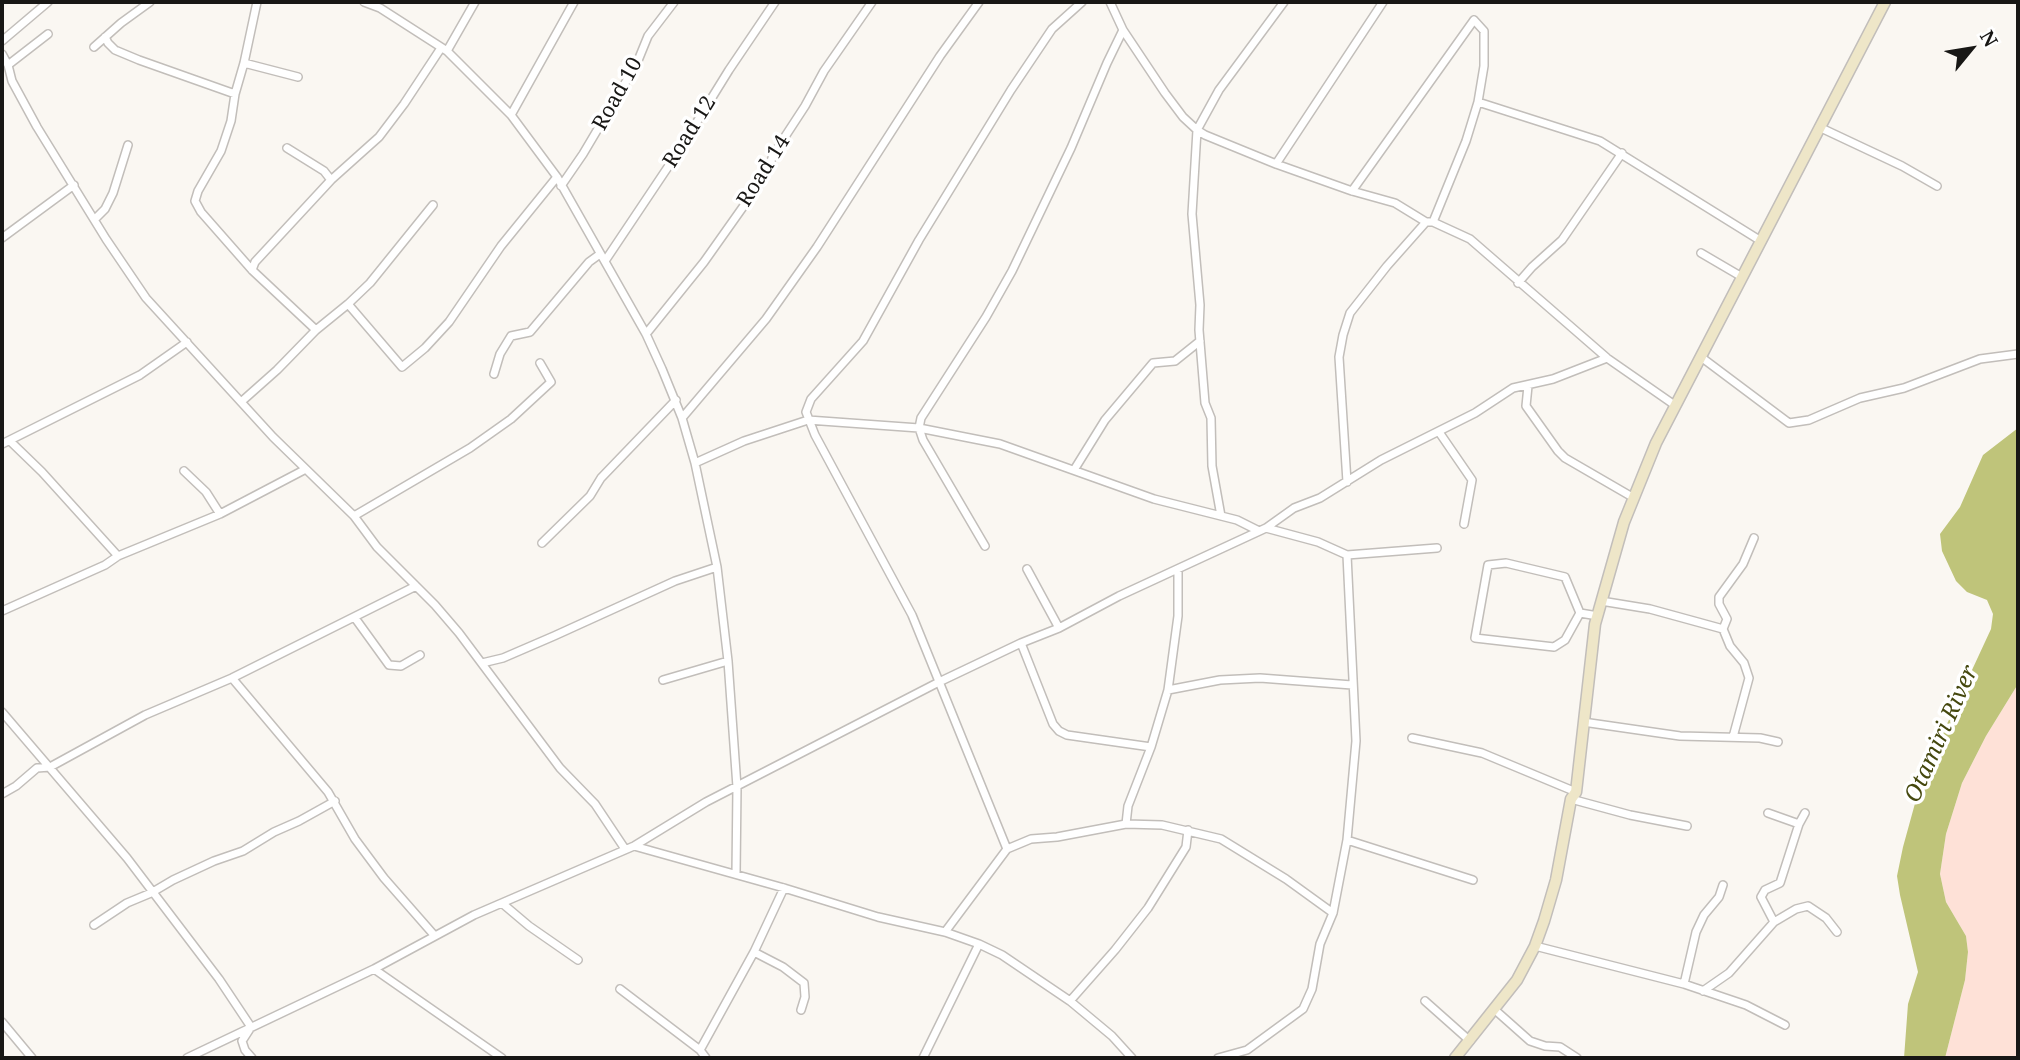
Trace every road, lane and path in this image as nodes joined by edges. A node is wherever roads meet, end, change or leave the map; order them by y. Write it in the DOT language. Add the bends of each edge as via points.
graph roads {
  1 [pos="48,2"];
  2 [pos="150,2"];
  3 [pos="257,2"];
  4 [pos="364,2"];
  5 [pos="475,2"];
  6 [pos="574,2"];
  7 [pos="674,2"];
  8 [pos="775,2"];
  9 [pos="872,2"];
  10 [pos="979,2"];
  11 [pos="1082,2"];
  12 [pos="1110,2"];
  13 [pos="1284,2"];
  14 [pos="1382,2"];
  15 [pos="1885,2"];
  16 [pos="382,5"];
  17 [pos="1123,30"];
  18 [pos="48,34"];
  19 [pos="105,37"];
  20 [pos="2,41"];
  21 [pos="94,47"];
  22 [pos="444,50"];
  23 [pos="2,54"];
  24 [pos="244,63"];
  25 [pos="8,65"];
  26 [pos="298,77"];
  27 [pos="235,94"];
  28 [pos="1478,102"];
  29 [pos="511,115"];
  30 [pos="1819,127"];
  31 [pos="1197,130"];
  32 [pos="128,145"];
  33 [pos="288,148"];
  34 [pos="1622,153"];
  35 [pos="1276,164"];
  36 [pos="557,177"];
  37 [pos="331,180"];
  38 [pos="74,185"];
  39 [pos="561,186"];
  40 [pos="1937,186"];
  41 [pos="1352,191"];
  42 [pos="433,205"];
  43 [pos="95,219"];
  44 [pos="1429,222"];
  45 [pos="2,238"];
  46 [pos="1761,241"];
  47 [pos="1701,253"];
  48 [pos="602,257"];
  49 [pos="255,261"];
  50 [pos="246,263"];
  51 [pos="252,270"];
  52 [pos="1742,277"];
  53 [pos="1518,283"];
  54 [pos="348,304"];
  55 [pos="316,330"];
  56 [pos="646,334"];
  57 [pos="1200,341"];
  58 [pos="187,342"];
  59 [pos="2018,354"];
  60 [pos="1701,357"];
  61 [pos="1607,358"];
  62 [pos="540,363"];
  63 [pos="494,374"];
  64 [pos="1528,386"];
  65 [pos="676,400"];
  66 [pos="241,402"];
  67 [pos="1676,406"];
  68 [pos="682,418"];
  69 [pos="808,420"];
  70 [pos="919,428"];
  71 [pos="1439,432"];
  72 [pos="6,442"];
  73 [pos="695,463"];
  74 [pos="304,470"];
  75 [pos="1073,470"];
  76 [pos="184,471"];
  77 [pos="1347,482"];
  78 [pos="1634,498"];
  79 [pos="220,514"];
  80 [pos="354,516"];
  81 [pos="1221,516"];
  82 [pos="1464,524"];
  83 [pos="1262,529"];
  84 [pos="1754,538"];
  85 [pos="542,543"];
  86 [pos="985,547"];
  87 [pos="1437,548"];
  88 [pos="1347,555"];
  89 [pos="118,556"];
  90 [pos="718,568"];
  91 [pos="1027,569"];
  92 [pos="1178,570"];
  93 [pos="416,586"];
  94 [pos="1601,601"];
  95 [pos="2,611"];
  96 [pos="1580,613"];
  97 [pos="1598,616"];
  98 [pos="355,618"];
  99 [pos="1059,628"];
  100 [pos="1723,629"];
  101 [pos="1021,643"];
  102 [pos="420,655"];
  103 [pos="728,662"];
  104 [pos="482,663"];
  105 [pos="232,678"];
  106 [pos="663,680"];
  107 [pos="939,682"];
  108 [pos="1352,685"];
  109 [pos="1168,691"];
  110 [pos="2,712"];
  111 [pos="1583,722"];
  112 [pos="1733,737"];
  113 [pos="1412,738"];
  114 [pos="1778,742"];
  115 [pos="1151,747"];
  116 [pos="50,767"];
  117 [pos="737,787"];
  118 [pos="2,794"];
  119 [pos="1574,795"];
  120 [pos="335,801"];
  121 [pos="1768,813"];
  122 [pos="1805,813"];
  123 [pos="1126,824"];
  124 [pos="1799,824"];
  125 [pos="1687,826"];
  126 [pos="1188,830"];
  127 [pos="1347,840"];
  128 [pos="634,846"];
  129 [pos="625,849"];
  130 [pos="1007,849"];
  131 [pos="736,874"];
  132 [pos="1473,880"];
  133 [pos="1723,885"];
  134 [pos="784,888"];
  135 [pos="151,893"];
  136 [pos="503,904"];
  137 [pos="1333,913"];
  138 [pos="1773,922"];
  139 [pos="94,925"];
  140 [pos="945,932"];
  141 [pos="1837,932"];
  142 [pos="434,935"];
  143 [pos="979,944"];
  144 [pos="1535,946"];
  145 [pos="754,951"];
  146 [pos="578,960"];
  147 [pos="374,969"];
  148 [pos="1684,984"];
  149 [pos="620,989"];
  150 [pos="1703,991"];
  151 [pos="1070,1001"];
  152 [pos="1425,1001"];
  153 [pos="1494,1009"];
  154 [pos="801,1010"];
  155 [pos="2,1022"];
  156 [pos="1785,1025"];
  157 [pos="251,1027"];
  158 [pos="1469,1041"];
  159 [pos="700,1049"];
  160 [pos="33,1058"];
  161 [pos="187,1058"];
  162 [pos="252,1058"];
  163 [pos="502,1058"];
  164 [pos="706,1058"];
  165 [pos="923,1058"];
  166 [pos="1132,1058"];
  167 [pos="1218,1058"];
  168 [pos="1455,1058"];
  169 [pos="1577,1058"];
  1 -- 20 [label="street"];
  2 -- 19 [label="street"];
  3 -- 24 [label="street"];
  4 -- 16 [label="street"];
  5 -- 22 [label="street"];
  6 -- 29 [label="street"];
  7 -- 39 [label="street, Road 10" via="648,36 637,63"];
  8 -- 48 [label="street, Road 12" via="682,146"];
  9 -- 56 [label="street, Road 14" via="824,71 773,155 767,173"];
  10 -- 68 [label="street" via="817,247 758,329"];
  11 -- 69 [label="street" via="1052,29 1012,90 863,341 807,406"];
  12 -- 17 [label="street"];
  13 -- 31 [label="street" via="1219,90"];
  14 -- 35 [label="street"];
  15 -- 30 [label="street"];
  16 -- 22 [label="street"];
  17 -- 31 [label="street" via="1165,93"];
  17 -- 70 [label="street" via="1012,271"];
  18 -- 25 [label="street"];
  19 -- 21 [label="street"];
  19 -- 27 [label="street" via="115,50"];
  22 -- 29 [label="street"];
  22 -- 37 [label="street" via="379,137"];
  23 -- 25 [label="street"];
  24 -- 26 [label="street"];
  24 -- 27 [label="street"];
  25 -- 38 [label="street" via="37,127"];
  27 -- 50 [label="street" via="221,151 195,201"];
  28 -- 34 [label="street" via="1600,141"];
  28 -- 41 [label="street" via="1484,32 1474,20"];
  28 -- 44 [label="street" via="1466,141"];
  29 -- 36 [label="street"];
  30 -- 40 [label="street"];
  30 -- 46 [label="street"];
  31 -- 35 [label="street"];
  31 -- 57 [label="street" via="1192,214"];
  32 -- 43 [label="street" via="114,193"];
  33 -- 37 [label="street"];
  34 -- 46 [label="street"];
  34 -- 53 [label="street" via="1562,240"];
  35 -- 41 [label="street"];
  36 -- 39 [label="street"];
  36 -- 54 [label="street" via="449,321 402,367"];
  37 -- 49 [label="street"];
  38 -- 43 [label="street"];
  38 -- 45 [label="street"];
  39 -- 48 [label="street"];
  41 -- 44 [label="street" via="1395,203"];
  42 -- 54 [label="street"];
  43 -- 58 [label="street" via="146,298"];
  44 -- 53 [label="street" via="1471,239"];
  44 -- 77 [label="street" via="1350,313 1343,335 1339,357"];
  46 -- 52 [label="street"];
  47 -- 52 [label="street"];
  48 -- 56 [label="street"];
  48 -- 63 [label="street, Road 12" via="589,262 530,332 511,336"];
  49 -- 50 [label="street"];
  49 -- 51 [label="street"];
  50 -- 51 [label="street"];
  51 -- 55 [label="street"];
  52 -- 60 [label="street"];
  53 -- 61 [label="street"];
  54 -- 55 [label="street"];
  55 -- 66 [label="street"];
  56 -- 65 [label="street"];
  57 -- 75 [label="street" via="1175,361 1153,363 1105,420"];
  57 -- 81 [label="street"];
  58 -- 66 [label="street"];
  58 -- 72 [label="street" via="140,375"];
  59 -- 60 [label="street" via="1980,359 1789,423"];
  60 -- 67 [label="street"];
  61 -- 64 [label="street"];
  61 -- 67 [label="street"];
  62 -- 80 [label="street" via="551,382 511,419"];
  64 -- 71 [label="street" via="1513,388"];
  64 -- 78 [label="street" via="1526,406 1558,451"];
  65 -- 68 [label="street"];
  65 -- 85 [label="street"];
  66 -- 74 [label="street"];
  67 -- 78 [label="street"];
  68 -- 73 [label="street"];
  69 -- 70 [label="street"];
  69 -- 73 [label="street" via="744,440"];
  69 -- 107 [label="street" via="912,615"];
  70 -- 75 [label="street" via="1000,444"];
  70 -- 86 [label="street"];
  71 -- 77 [label="street"];
  71 -- 82 [label="street" via="1472,480"];
  72 -- 89 [label="street" via="42,472"];
  73 -- 90 [label="street"];
  74 -- 79 [label="street"];
  74 -- 80 [label="street"];
  75 -- 81 [label="street" via="1154,499"];
  76 -- 79 [label="street"];
  77 -- 83 [label="street"];
  78 -- 94 [label="street"];
  79 -- 89 [label="street"];
  80 -- 93 [label="street"];
  81 -- 83 [label="street"];
  83 -- 88 [label="street" via="1318,542"];
  83 -- 92 [label="street"];
  84 -- 100 [label="street" via="1743,564 1719,597 1727,619"];
  87 -- 88 [label="street"];
  88 -- 108 [label="street"];
  89 -- 95 [label="street"];
  90 -- 103 [label="street"];
  90 -- 104 [label="street" via="675,581 541,642"];
  91 -- 99 [label="street"];
  92 -- 99 [label="street"];
  92 -- 109 [label="street" via="1178,616"];
  93 -- 98 [label="street"];
  93 -- 104 [label="street"];
  94 -- 97 [label="street"];
  94 -- 100 [label="street"];
  96 -- 96 [label="street" via="1565,640 1554,647 1475,638 1488,565 1506,564 1565,577"];
  96 -- 97 [label="street"];
  97 -- 111 [label="street"];
  98 -- 102 [label="street" via="389,665 401,666"];
  98 -- 105 [label="street"];
  99 -- 101 [label="street"];
  100 -- 112 [label="street" via="1749,678"];
  101 -- 107 [label="street"];
  101 -- 115 [label="street" via="1059,731"];
  103 -- 106 [label="street"];
  103 -- 117 [label="street"];
  104 -- 129 [label="street" via="560,768 595,804"];
  105 -- 116 [label="street" via="145,715"];
  105 -- 120 [label="street"];
  107 -- 117 [label="street"];
  107 -- 130 [label="street"];
  108 -- 109 [label="street" via="1260,678 1220,680"];
  108 -- 127 [label="street" via="1356,741"];
  109 -- 115 [label="street"];
  110 -- 116 [label="street"];
  111 -- 112 [label="street" via="1680,736"];
  111 -- 119 [label="street"];
  112 -- 114 [label="street"];
  113 -- 119 [label="street" via="1482,753"];
  115 -- 123 [label="street" via="1128,806"];
  116 -- 118 [label="street" via="37,768"];
  116 -- 135 [label="street"];
  117 -- 128 [label="street"];
  117 -- 131 [label="street"];
  119 -- 125 [label="street" via="1630,815"];
  119 -- 144 [label="street" via="1556,880"];
  120 -- 135 [label="street"];
  120 -- 142 [label="street" via="355,839"];
  121 -- 124 [label="street"];
  122 -- 124 [label="street"];
  123 -- 126 [label="street"];
  123 -- 130 [label="street" via="1031,839"];
  124 -- 138 [label="street" via="1780,883 1761,897"];
  126 -- 137 [label="street" via="1221,839 1244,852"];
  126 -- 151 [label="street" via="1186,847 1147,908"];
  127 -- 132 [label="street"];
  127 -- 137 [label="street"];
  128 -- 129 [label="street"];
  128 -- 131 [label="street"];
  129 -- 136 [label="street"];
  130 -- 140 [label="street"];
  131 -- 134 [label="street"];
  133 -- 148 [label="street" via="1696,932"];
  134 -- 140 [label="street"];
  134 -- 145 [label="street"];
  135 -- 139 [label="street"];
  135 -- 157 [label="street"];
  136 -- 142 [label="street"];
  136 -- 146 [label="street"];
  137 -- 167 [label="street" via="1303,1009 1247,1050"];
  138 -- 141 [label="street" via="1808,906"];
  138 -- 150 [label="street" via="1729,973"];
  140 -- 143 [label="street"];
  142 -- 147 [label="street"];
  143 -- 151 [label="street"];
  143 -- 165 [label="street"];
  144 -- 148 [label="street"];
  144 -- 153 [label="street"];
  145 -- 154 [label="street" via="804,983"];
  145 -- 159 [label="street"];
  147 -- 157 [label="street"];
  147 -- 163 [label="street"];
  148 -- 150 [label="street"];
  149 -- 159 [label="street"];
  150 -- 156 [label="street" via="1746,1005"];
  151 -- 166 [label="street"];
  152 -- 158 [label="street"];
  153 -- 158 [label="street"];
  153 -- 169 [label="street" via="1530,1041 1560,1047"];
  155 -- 160 [label="street"];
  157 -- 161 [label="street"];
  157 -- 162 [label="street" via="242,1041"];
  158 -- 168 [label="street"];
  159 -- 164 [label="street"];
}
